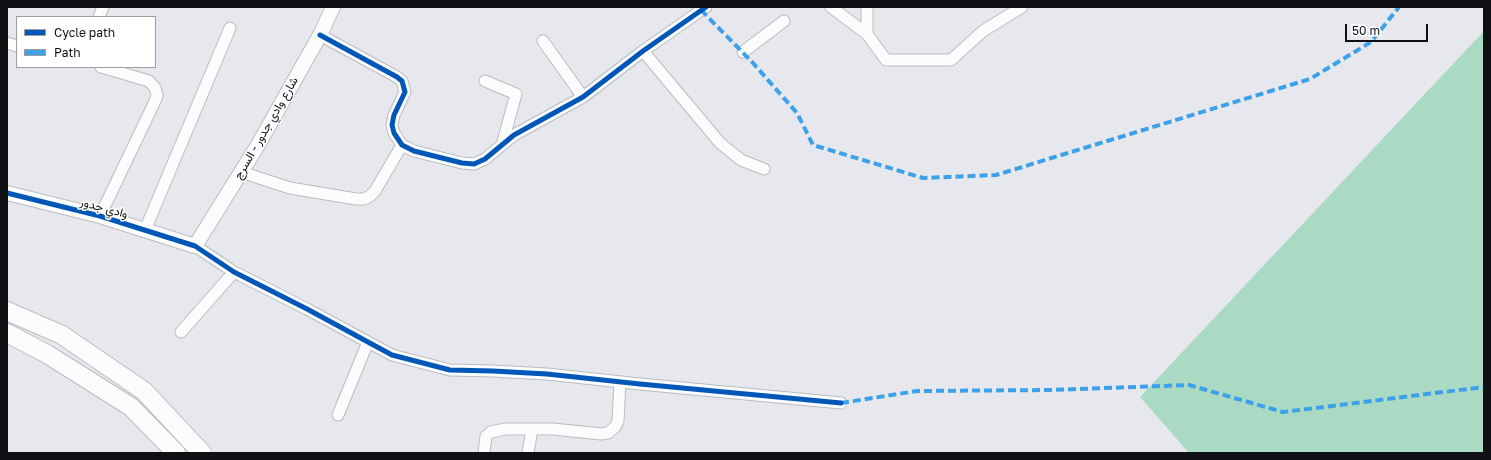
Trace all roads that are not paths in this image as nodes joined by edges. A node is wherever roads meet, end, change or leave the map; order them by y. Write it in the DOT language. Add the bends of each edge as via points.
graph roads {
  1 [pos="332,7"];
  2 [pos="706,7"];
  3 [pos="831,7"];
  4 [pos="867,7"];
  5 [pos="1022,7"];
  6 [pos="784,21"];
  7 [pos="230,28"];
  8 [pos="867,34"];
  9 [pos="320,35"];
  10 [pos="543,41"];
  11 [pos="643,51"];
  12 [pos="742,52"];
  13 [pos="104,68"];
  14 [pos="485,81"];
  15 [pos="583,97"];
  16 [pos="402,145"];
  17 [pos="502,145"];
  18 [pos="764,169"];
  19 [pos="241,172"];
  20 [pos="7,193"];
  21 [pos="100,216"];
  22 [pos="144,230"];
  23 [pos="195,246"];
  24 [pos="234,272"];
  25 [pos="7,311"];
  26 [pos="181,332"];
  27 [pos="7,333"];
  28 [pos="368,342"];
  29 [pos="620,382"];
  30 [pos="841,403"];
  31 [pos="338,415"];
  32 [pos="532,430"];
  33 [pos="176,453"];
  34 [pos="202,453"];
  35 [pos="484,453"];
  36 [pos="528,453"];
  1 -- 9 [label="street, شارع وادي جدور - السرج"];
  2 -- 11 [label="street"];
  3 -- 8 [label="street"];
  4 -- 8 [label="street"];
  5 -- 8 [label="street" via="983,31 951,60 886,60"];
  6 -- 12 [label="street"];
  7 -- 22 [label="street"];
  9 -- 16 [label="street" via="402,81 405,92 392,125"];
  9 -- 19 [label="street, شارع وادي جدور - السرج"];
  10 -- 15 [label="street"];
  11 -- 15 [label="street"];
  11 -- 18 [label="street" via="720,143 741,160"];
  13 -- 21 [label="street" via="149,81 157,95"];
  14 -- 17 [label="street" via="516,94"];
  15 -- 17 [label="street" via="514,135"];
  16 -- 17 [label="street" via="414,151 468,164 480,162"];
  16 -- 19 [label="street" via="376,191 364,199 290,188"];
  19 -- 23 [label="street, شارع وادي جدور - السرج"];
  20 -- 21 [label="street, وادي جدور"];
  21 -- 22 [label="street, وادي جدور"];
  22 -- 23 [label="street, وادي جدور"];
  23 -- 24 [label="street"];
  24 -- 26 [label="street"];
  24 -- 28 [label="street"];
  25 -- 34 [label="main road" via="62,335 144,391"];
  27 -- 33 [label="main road" via="47,354 131,407"];
  28 -- 29 [label="street" via="392,355 450,370 493,370"];
  28 -- 31 [label="street"];
  29 -- 30 [label="street"];
  29 -- 32 [label="street" via="618,421 608,433"];
  32 -- 35 [label="street" via="505,429 489,433 484,439"];
  32 -- 36 [label="street"];
}
